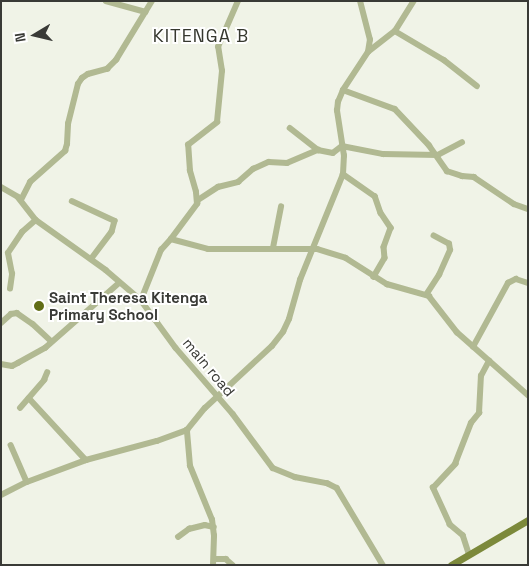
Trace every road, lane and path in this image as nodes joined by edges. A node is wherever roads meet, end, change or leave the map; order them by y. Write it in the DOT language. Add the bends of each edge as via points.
graph roads {
  1 [pos="106,1"];
  2 [pos="152,1"];
  3 [pos="238,1"];
  4 [pos="360,1"];
  5 [pos="414,1"];
  6 [pos="146,12"];
  7 [pos="395,30"];
  8 [pos="368,52"];
  9 [pos="478,86"];
  10 [pos="342,90"];
  11 [pos="290,128"];
  12 [pos="462,142"];
  13 [pos="342,146"];
  14 [pos="318,150"];
  15 [pos="435,154"];
  16 [pos="343,174"];
  17 [pos="1,187"];
  18 [pos="21,200"];
  19 [pos="198,200"];
  20 [pos="72,201"];
  21 [pos="281,207"];
  22 [pos="528,209"];
  23 [pos="36,220"];
  24 [pos="434,236"];
  25 [pos="171,239"];
  26 [pos="273,248"];
  27 [pos="312,249"];
  28 [pos="92,259"];
  29 [pos="374,277"];
  30 [pos="120,283"];
  31 [pos="528,283"];
  32 [pos="10,289"];
  33 [pos="426,295"];
  34 [pos="141,300"];
  35 [pos="1,323"];
  36 [pos="51,341"];
  37 [pos="473,347"];
  38 [pos="489,361"];
  39 [pos="1,364"];
  40 [pos="47,373"];
  41 [pos="528,395"];
  42 [pos="218,396"];
  43 [pos="29,398"];
  44 [pos="20,408"];
  45 [pos="187,430"];
  46 [pos="11,444"];
  47 [pos="86,460"];
  48 [pos="27,482"];
  49 [pos="1,496"];
  50 [pos="528,520"];
  51 [pos="214,527"];
  52 [pos="178,537"];
  53 [pos="469,555"];
  54 [pos="213,562"];
  55 [pos="233,565"];
  56 [pos="384,565"];
  57 [pos="451,565"];
  1 -- 6 [label="street"];
  2 -- 6 [label="street"];
  3 -- 19 [label="street" via="218,47 222,71 217,122 188,145 190,171"];
  4 -- 8 [label="street" via="368,26"];
  5 -- 7 [label="street"];
  6 -- 18 [label="street" via="116,60 107,69 82,78 78,84 65,151 30,182"];
  7 -- 8 [label="street"];
  7 -- 9 [label="street" via="444,60"];
  8 -- 10 [label="street"];
  10 -- 13 [label="street" via="337,112"];
  10 -- 15 [label="street" via="395,109"];
  11 -- 14 [label="street"];
  12 -- 15 [label="street" via="442,154"];
  13 -- 14 [label="street" via="333,153"];
  13 -- 15 [label="street" via="383,154"];
  13 -- 16 [label="street"];
  14 -- 19 [label="street" via="288,163 269,162 253,169 238,182 218,187"];
  15 -- 22 [label="street" via="448,170 474,177 514,204"];
  16 -- 27 [label="street"];
  16 -- 29 [label="street" via="375,196 381,213 392,228 384,248 385,258"];
  17 -- 18 [label="street, main road"];
  18 -- 23 [label="street, main road"];
  19 -- 25 [label="street"];
  20 -- 28 [label="street" via="115,221 112,232"];
  21 -- 26 [label="street"];
  23 -- 28 [label="street, main road"];
  23 -- 32 [label="street" via="22,232 8,253 12,274"];
  24 -- 33 [label="street" via="450,245 450,250"];
  25 -- 26 [label="street" via="208,249"];
  25 -- 34 [label="street" via="161,250"];
  26 -- 27 [label="street"];
  27 -- 29 [label="street" via="346,258"];
  27 -- 42 [label="street" via="283,332"];
  28 -- 30 [label="street, main road"];
  29 -- 33 [label="street"];
  30 -- 34 [label="street, main road"];
  30 -- 36 [label="street"];
  31 -- 37 [label="street" via="516,279 508,283"];
  33 -- 37 [label="street"];
  34 -- 42 [label="street, main road"];
  35 -- 36 [label="street" via="17,312"];
  36 -- 39 [label="street" via="45,348 12,366"];
  37 -- 38 [label="street"];
  38 -- 41 [label="street"];
  38 -- 53 [label="street" via="481,376 479,413 455,464 433,488 450,525 463,536"];
  40 -- 43 [label="street"];
  42 -- 45 [label="street"];
  42 -- 56 [label="street, main road" via="273,468 336,488"];
  43 -- 44 [label="street"];
  43 -- 47 [label="street"];
  45 -- 47 [label="street"];
  45 -- 51 [label="street" via="190,466"];
  46 -- 48 [label="street"];
  47 -- 48 [label="street"];
  48 -- 49 [label="street"];
  50 -- 53 [label="main road"];
  51 -- 52 [label="street" via="205,525 189,529"];
  51 -- 54 [label="street"];
  53 -- 57 [label="main road"];
  54 -- 55 [label="street" via="226,560"];
}
